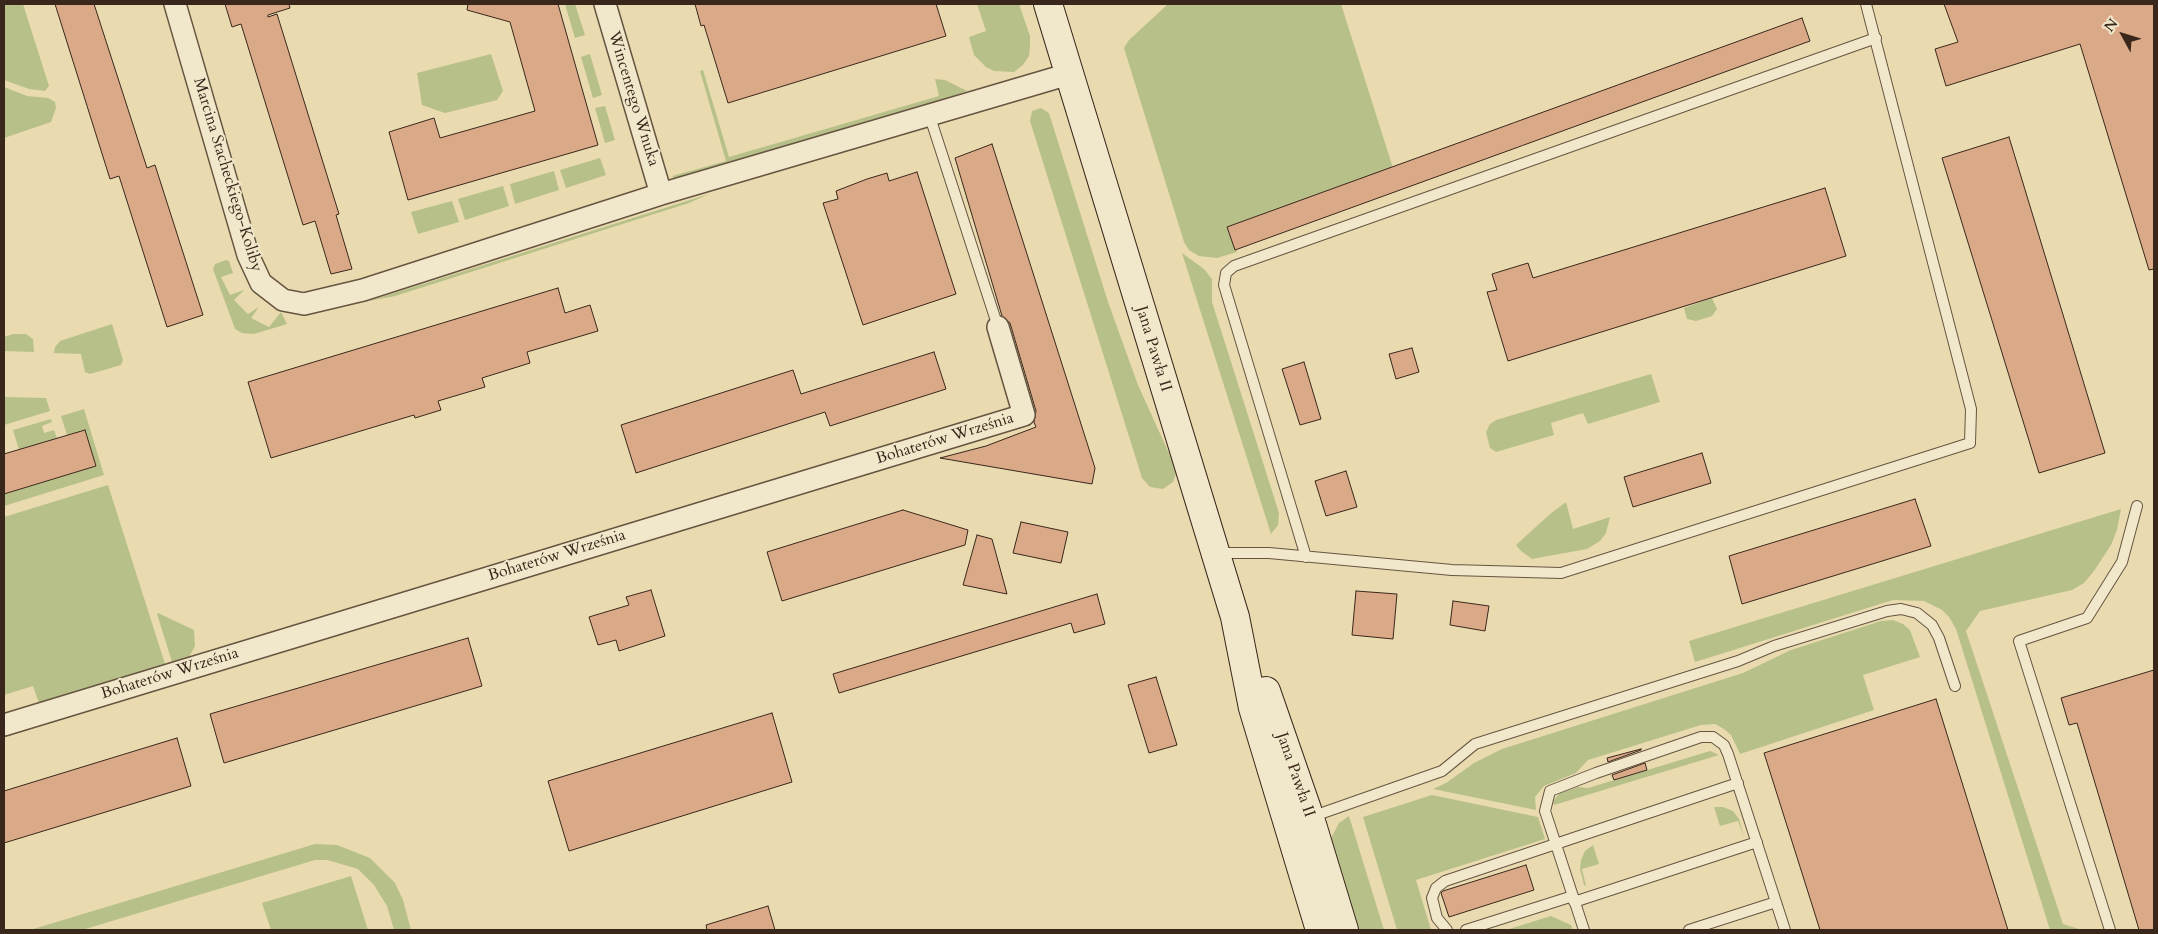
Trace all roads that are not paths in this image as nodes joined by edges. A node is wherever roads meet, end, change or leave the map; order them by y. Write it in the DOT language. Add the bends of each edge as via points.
graph roads {
  1 [pos="175,4"];
  2 [pos="604,4"];
  3 [pos="1048,4"];
  4 [pos="1866,4"];
  5 [pos="1876,38"];
  6 [pos="1069,74"];
  7 [pos="930,114"];
  8 [pos="662,194"];
  9 [pos="998,328"];
  10 [pos="2137,506"];
  11 [pos="1216,553"];
  12 [pos="1306,557"];
  13 [pos="1955,686"];
  14 [pos="4,725"];
  15 [pos="1738,783"];
  16 [pos="1300,822"];
  17 [pos="1757,842"];
  18 [pos="1555,843"];
  19 [pos="1574,899"];
  20 [pos="1776,902"];
  21 [pos="1320,930"];
  22 [pos="1344,930"];
  23 [pos="1447,930"];
  24 [pos="1466,930"];
  25 [pos="1584,930"];
  26 [pos="1689,930"];
  27 [pos="1785,930"];
  28 [pos="2110,930"];
  1 -- 8 [label="street, Marcina Stacheckiego-Koliby" via="248,255 261,283 283,300 304,304 363,290"];
  2 -- 8 [label="street, Wincentego Wnuka"];
  3 -- 6 [label="main road, Jana Pawła II"];
  4 -- 5 [label="lane"];
  5 -- 12 [label="lane" via="1234,266 1226,273 1224,285"];
  5 -- 12 [label="lane" via="1971,409 1970,443 1561,573 1452,570"];
  6 -- 7 [label="street, Marcina Stacheckiego-Koliby"];
  6 -- 11 [label="main road, Jana Pawła II"];
  7 -- 8 [label="street, Marcina Stacheckiego-Koliby"];
  7 -- 9 [label="lane"];
  9 -- 14 [label="street, Bohaterów Września" via="1024,414"];
  10 -- 28 [label="lane" via="2122,562 2087,618 2019,641"];
  11 -- 12 [label="lane"];
  11 -- 16 [label="main road, Jana Pawła II" via="1236,624 1253,708"];
  13 -- 16 [label="lane" via="1932,625 1917,614 1901,609 1887,611 1475,744 1442,771"];
  15 -- 17 [label="lane"];
  15 -- 18 [label="lane"];
  15 -- 18 [label="lane" via="1724,745 1713,737 1701,737 1550,791 1546,814"];
  16 -- 21 [label="main road, Jana Pawła II"];
  16 -- 22 [label="main road, Jana Pawła II"];
  17 -- 19 [label="lane"];
  17 -- 20 [label="lane"];
  18 -- 19 [label="lane"];
  18 -- 23 [label="lane" via="1444,881 1432,898 1437,918"];
  19 -- 24 [label="lane"];
  19 -- 25 [label="lane"];
  20 -- 26 [label="lane"];
  20 -- 27 [label="lane"];
}
